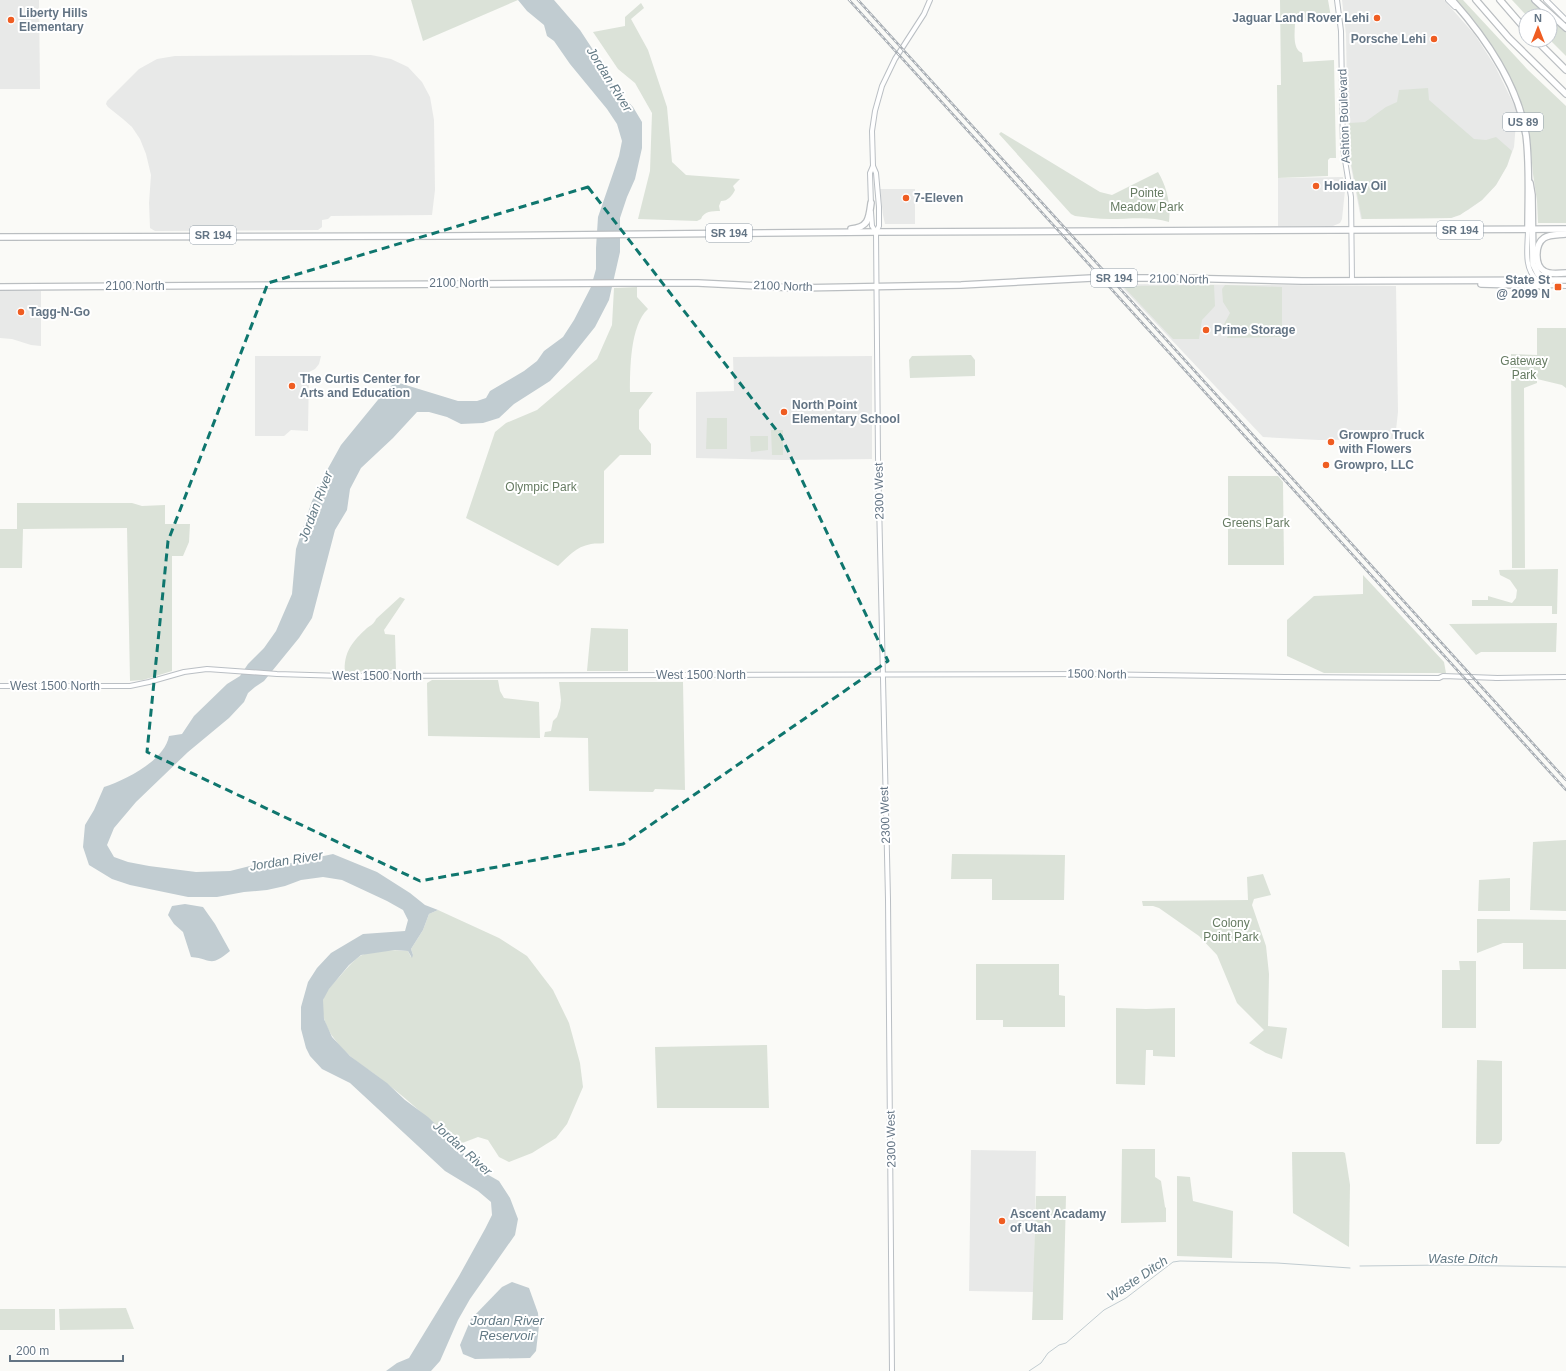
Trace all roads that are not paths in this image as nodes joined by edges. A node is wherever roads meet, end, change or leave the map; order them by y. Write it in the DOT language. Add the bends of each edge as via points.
graph roads {
  1 [pos="930,0"];
  2 [pos="1337,0"];
  3 [pos="1448,0"];
  4 [pos="1452,0"];
  5 [pos="1476,0"];
  6 [pos="1500,0"];
  7 [pos="1535,0"];
  8 [pos="1546,0"];
  9 [pos="1566,20"];
  10 [pos="1469,21"];
  11 [pos="1518,21"];
  12 [pos="1566,28"];
  13 [pos="1544,48"];
  14 [pos="1566,70"];
  15 [pos="1566,94"];
  16 [pos="873,166"];
  17 [pos="871,203"];
  18 [pos="1530,229"];
  19 [pos="1566,229"];
  20 [pos="1351,230"];
  21 [pos="819,232"];
  22 [pos="876,232"];
  23 [pos="1566,234"];
  24 [pos="0,236"];
  25 [pos="1566,273"];
  26 [pos="1566,279"];
  27 [pos="1537,280"];
  28 [pos="1352,281"];
  29 [pos="1445,281"];
  30 [pos="1550,282"];
  31 [pos="1566,286"];
  32 [pos="0,287"];
  33 [pos="877,287"];
  34 [pos="755,675"];
  35 [pos="883,675"];
  36 [pos="1566,677"];
  37 [pos="0,686"];
  38 [pos="892,1371"];
  1 -- 16 [label="street" via="882,86 872,131"];
  2 -- 20 [label="street, Ashton Boulevard" via="1341,31 1343,148 1350,195"];
  3 -- 10 [label="street"];
  4 -- 10 [label="highway, US 89"];
  5 -- 15 [label="highway" via="1509,38"];
  6 -- 11 [label="highway"];
  7 -- 12 [label="highway"];
  8 -- 9 [label="street"];
  10 -- 18 [label="highway, US 89" via="1498,64 1518,104 1526,134 1532,195"];
  13 -- 14 [label="highway"];
  16 -- 17 [label="street" via="870,173"];
  16 -- 22 [label="street" via="876,172 879,207 879,226"];
  17 -- 21 [label="highway" via="868,220 863,226"];
  17 -- 22 [label="street" via="872,226"];
  18 -- 19 [label="highway, SR 194"];
  18 -- 20 [label="highway, SR 194"];
  18 -- 27 [label="street" via="1528,266"];
  18 -- 30 [label="highway" via="1534,266 1540,276"];
  20 -- 22 [label="highway, SR 194"];
  20 -- 28 [label="street, Ashton Boulevard"];
  21 -- 22 [label="highway, SR 194"];
  21 -- 24 [label="highway, SR 194" via="446,236"];
  22 -- 33 [label="street, 2300 West"];
  23 -- 25 [label="highway" via="1543,238 1538,247 1540,267 1546,272"];
  26 -- 30 [label="highway"];
  27 -- 29 [label="highway, 2100 North / SR 194"];
  27 -- 30 [label="highway, 2100 North / SR 194"];
  28 -- 29 [label="highway, 2100 North / SR 194"];
  28 -- 33 [label="highway, 2100 North / SR 194" via="1092,278"];
  29 -- 30 [label="highway" via="1484,284"];
  30 -- 31 [label="street"];
  32 -- 33 [label="highway, 2100 North / SR 194" via="698,283 796,288"];
  33 -- 35 [label="street, 2300 West"];
  34 -- 35 [label="street, 1500 North"];
  34 -- 37 [label="street, West 1500 North" via="342,676 207,669 174,674 130,686"];
  35 -- 36 [label="street, 1500 North" via="1085,674 1444,679"];
  35 -- 38 [label="street, 2300 West"];
}
